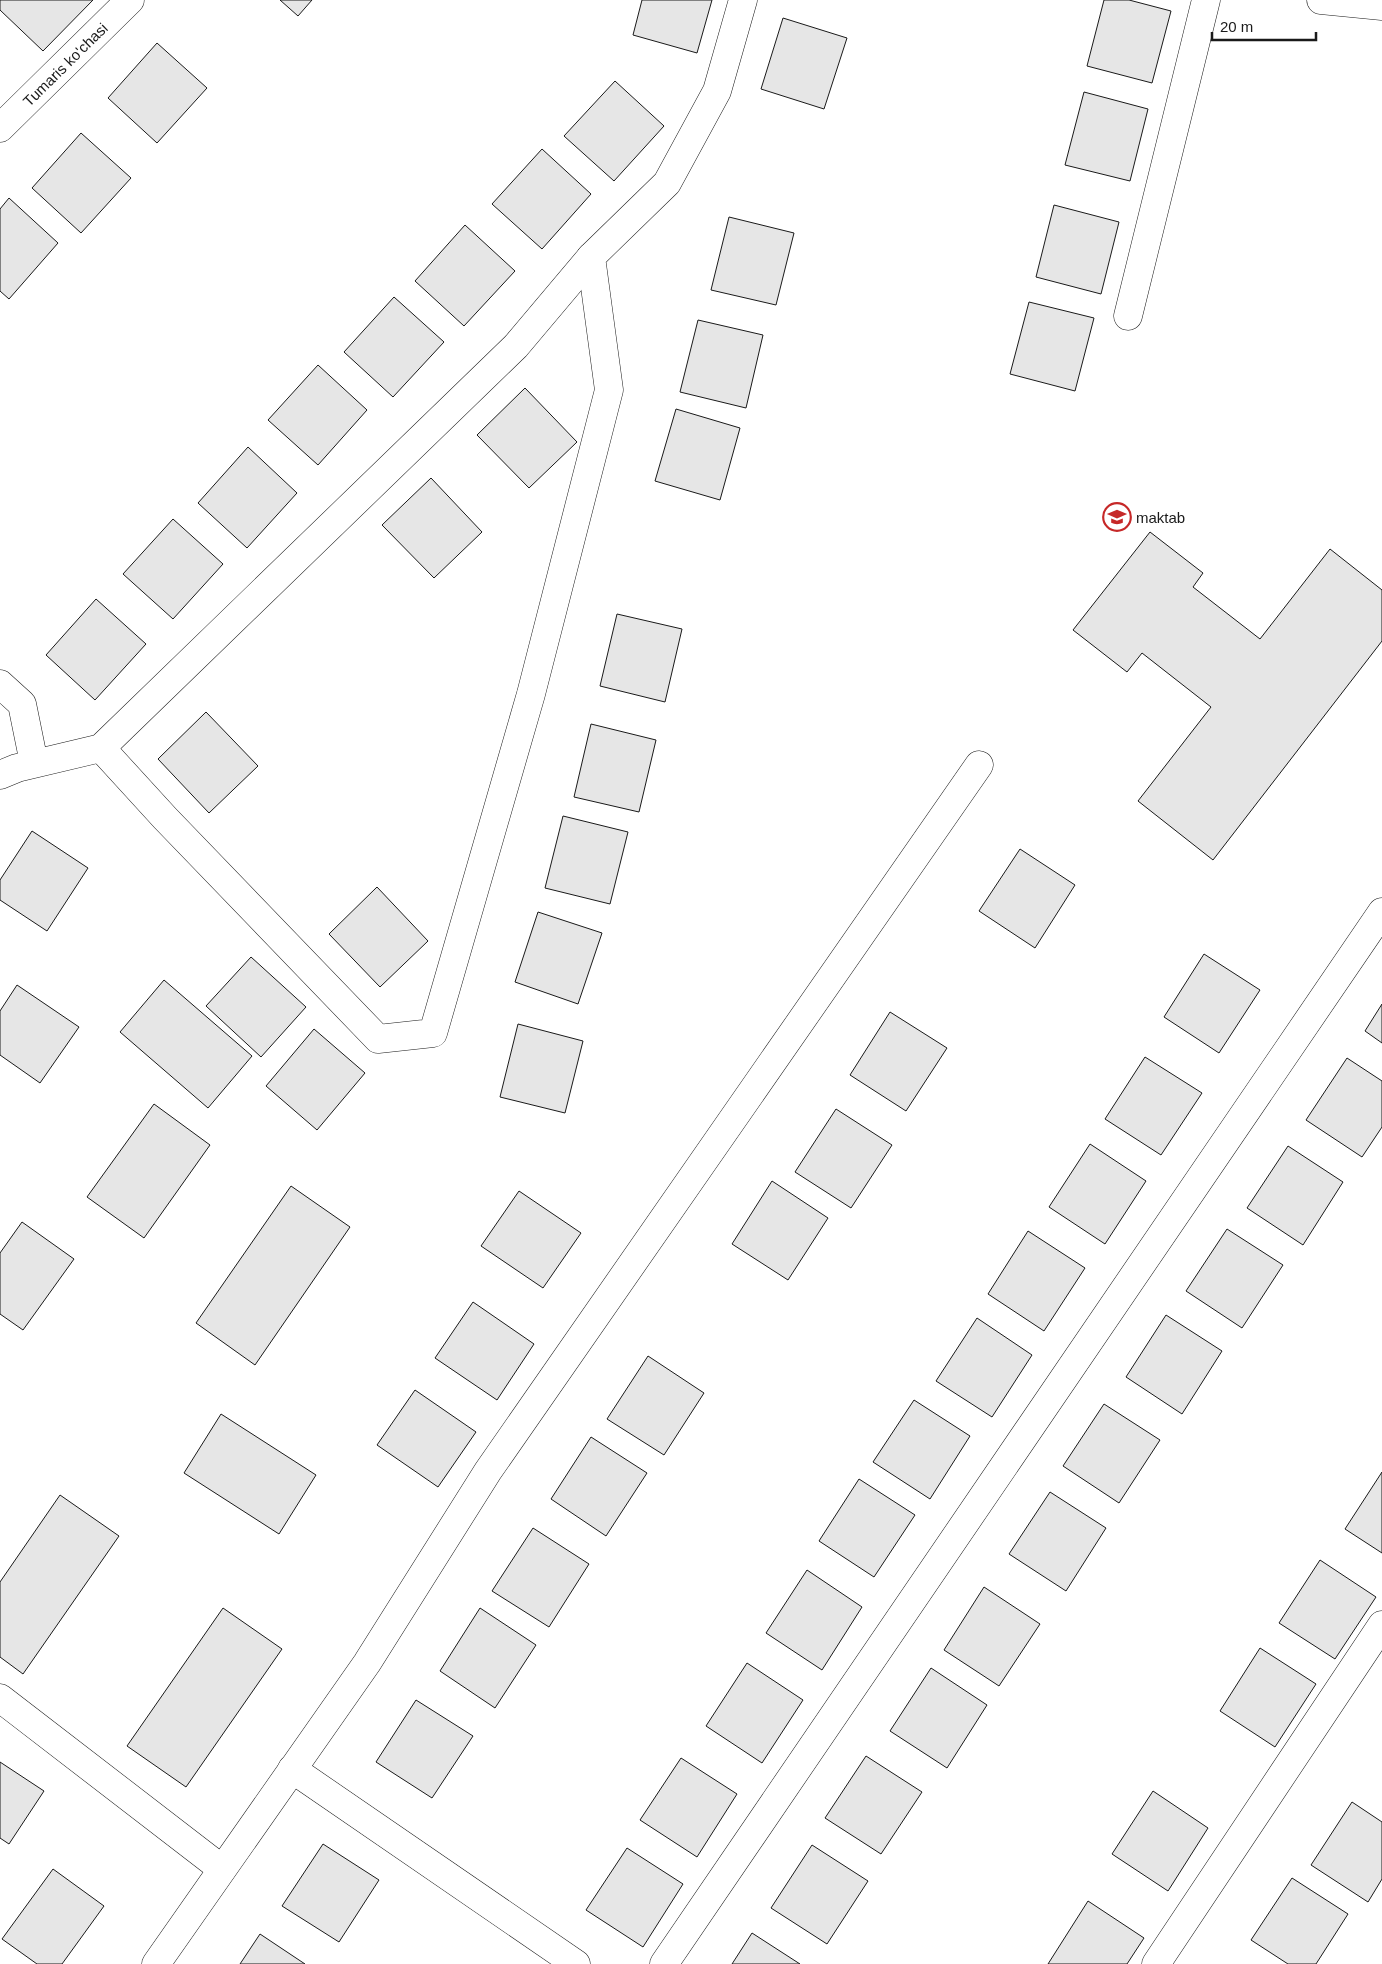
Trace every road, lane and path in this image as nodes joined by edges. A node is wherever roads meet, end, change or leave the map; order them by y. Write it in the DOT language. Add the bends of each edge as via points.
graph roads {
  1 [pos="130,0"];
  2 [pos="743,0"];
  3 [pos="1206,0"];
  4 [pos="1321,0"];
  5 [pos="1382,6"];
  6 [pos="0,128"];
  7 [pos="591,258"];
  8 [pos="1128,316"];
  9 [pos="0,684"];
  10 [pos="101,748"];
  11 [pos="34,763"];
  12 [pos="979,765"];
  13 [pos="0,774"];
  14 [pos="1382,912"];
  15 [pos="1382,1625"];
  16 [pos="0,1698"];
  17 [pos="292,1770"];
  18 [pos="222,1869"];
  19 [pos="156,1964"];
  20 [pos="576,1964"];
  21 [pos="664,1964"];
  22 [pos="1156,1964"];
  1 -- 6 [label="street, Tumaris ko'chasi"];
  2 -- 7 [label="street" via="717,91 667,183"];
  3 -- 8 [label="street"];
  4 -- 5 [label="street"];
  7 -- 10 [label="street" via="516,346"];
  7 -- 10 [label="street" via="609,390 532,694 432,1033 378,1039"];
  9 -- 11 [label="street" via="22,704"];
  10 -- 11 [label="street"];
  11 -- 13 [label="street"];
  12 -- 17 [label="street" via="488,1470 367,1663"];
  14 -- 21 [label="street"];
  15 -- 22 [label="street"];
  16 -- 18 [label="street"];
  17 -- 18 [label="street"];
  17 -- 20 [label="street"];
  18 -- 19 [label="street"];
}
